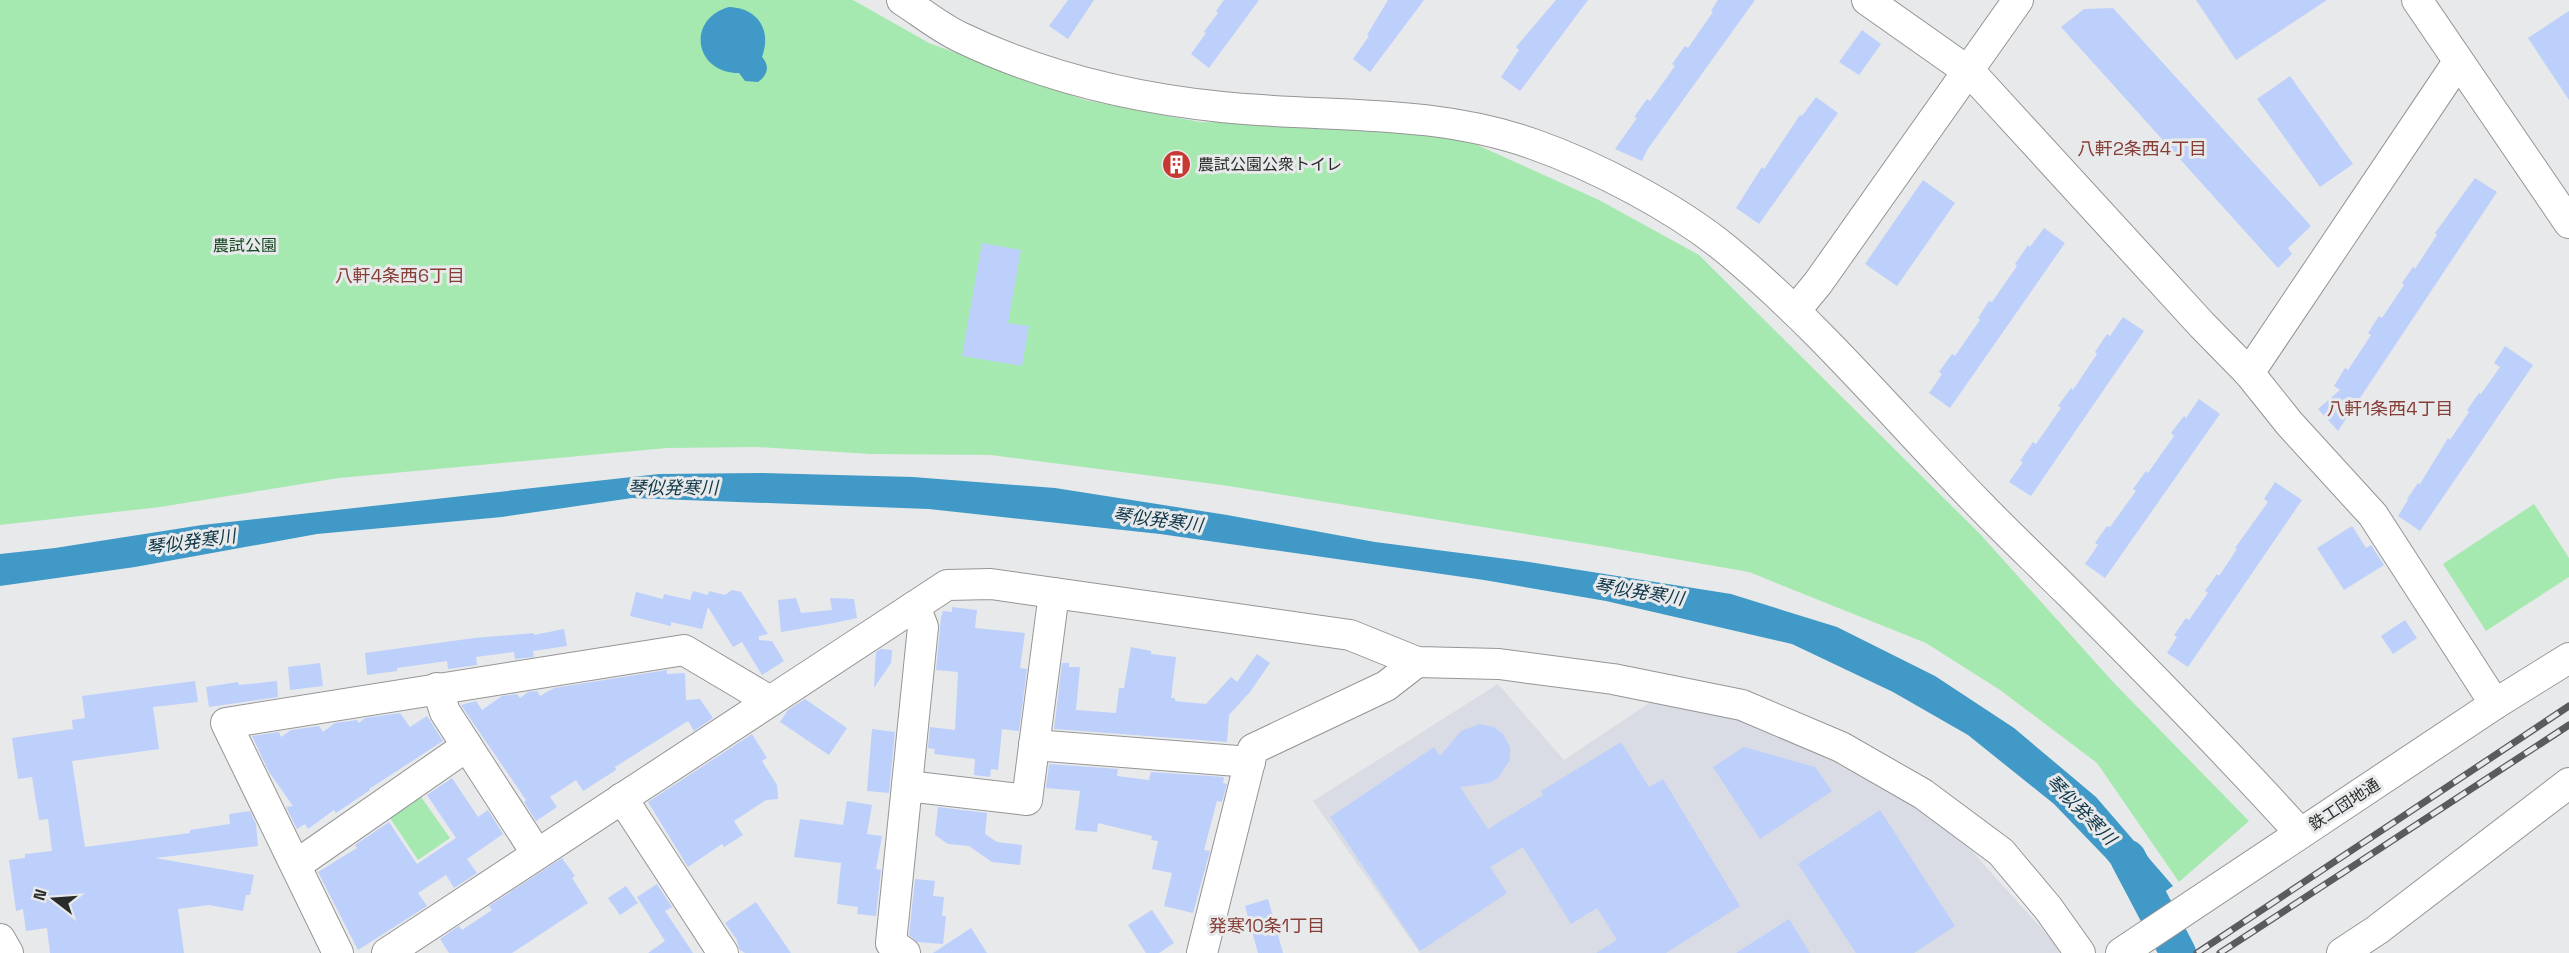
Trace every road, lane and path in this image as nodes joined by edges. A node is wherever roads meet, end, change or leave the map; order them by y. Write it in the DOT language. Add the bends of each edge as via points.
graph roads {
  1 [pos="902,0"];
  2 [pos="1867,0"];
  3 [pos="2018,0"];
  4 [pos="2417,0"];
  5 [pos="2458,62"];
  6 [pos="1967,71"];
  7 [pos="2569,223"];
  8 [pos="1795,311"];
  9 [pos="2249,373"];
  10 [pos="1054,593"];
  11 [pos="915,606"];
  12 [pos="2569,658"];
  13 [pos="1417,662"];
  14 [pos="437,688"];
  15 [pos="770,701"];
  16 [pos="2494,704"];
  17 [pos="1034,745"];
  18 [pos="467,746"];
  19 [pos="1250,762"];
  20 [pos="2569,783"];
  21 [pos="907,786"];
  22 [pos="622,798"];
  23 [pos="2300,833"];
  24 [pos="537,854"];
  25 [pos="296,865"];
  26 [pos="0,939"];
  27 [pos="422,943"];
  28 [pos="8,953"];
  29 [pos="338,953"];
  30 [pos="387,953"];
  31 [pos="723,953"];
  32 [pos="905,953"];
  33 [pos="1202,953"];
  34 [pos="2080,953"];
  35 [pos="2121,953"];
  36 [pos="2342,953"];
  1 -- 8 [label="street" via="957,36 1034,67 1142,95 1224,107 1416,118 1470,126 1533,144 1595,170 1679,216 1724,248"];
  2 -- 6 [label="street"];
  3 -- 6 [label="street"];
  4 -- 5 [label="street"];
  5 -- 7 [label="street"];
  5 -- 9 [label="street"];
  6 -- 8 [label="street"];
  6 -- 9 [label="street"];
  8 -- 23 [label="street"];
  9 -- 16 [label="street" via="2373,515"];
  10 -- 11 [label="street" via="991,584 947,585"];
  10 -- 13 [label="street" via="1350,635"];
  10 -- 17 [label="street"];
  11 -- 15 [label="street"];
  11 -- 21 [label="street" via="923,627"];
  12 -- 16 [label="street, 鉄工団地通"];
  13 -- 19 [label="street" via="1386,686 1254,749"];
  13 -- 34 [label="street" via="1498,664 1613,679 1742,705 1841,747 1923,794 2001,852"];
  14 -- 15 [label="street" via="684,650"];
  14 -- 18 [label="street" via="445,712"];
  14 -- 25 [label="street" via="226,723"];
  15 -- 22 [label="street"];
  16 -- 23 [label="street, 鉄工団地通"];
  17 -- 19 [label="street"];
  17 -- 21 [label="street" via="1027,800"];
  18 -- 24 [label="street"];
  18 -- 25 [label="street"];
  19 -- 33 [label="street"];
  20 -- 36 [label="street"];
  21 -- 32 [label="street" via="891,943"];
  22 -- 24 [label="street"];
  22 -- 31 [label="street"];
  23 -- 35 [label="street, 鉄工団地通"];
  24 -- 27 [label="street"];
  25 -- 29 [label="street"];
  26 -- 28 [label="street"];
  27 -- 30 [label="street"];
}
